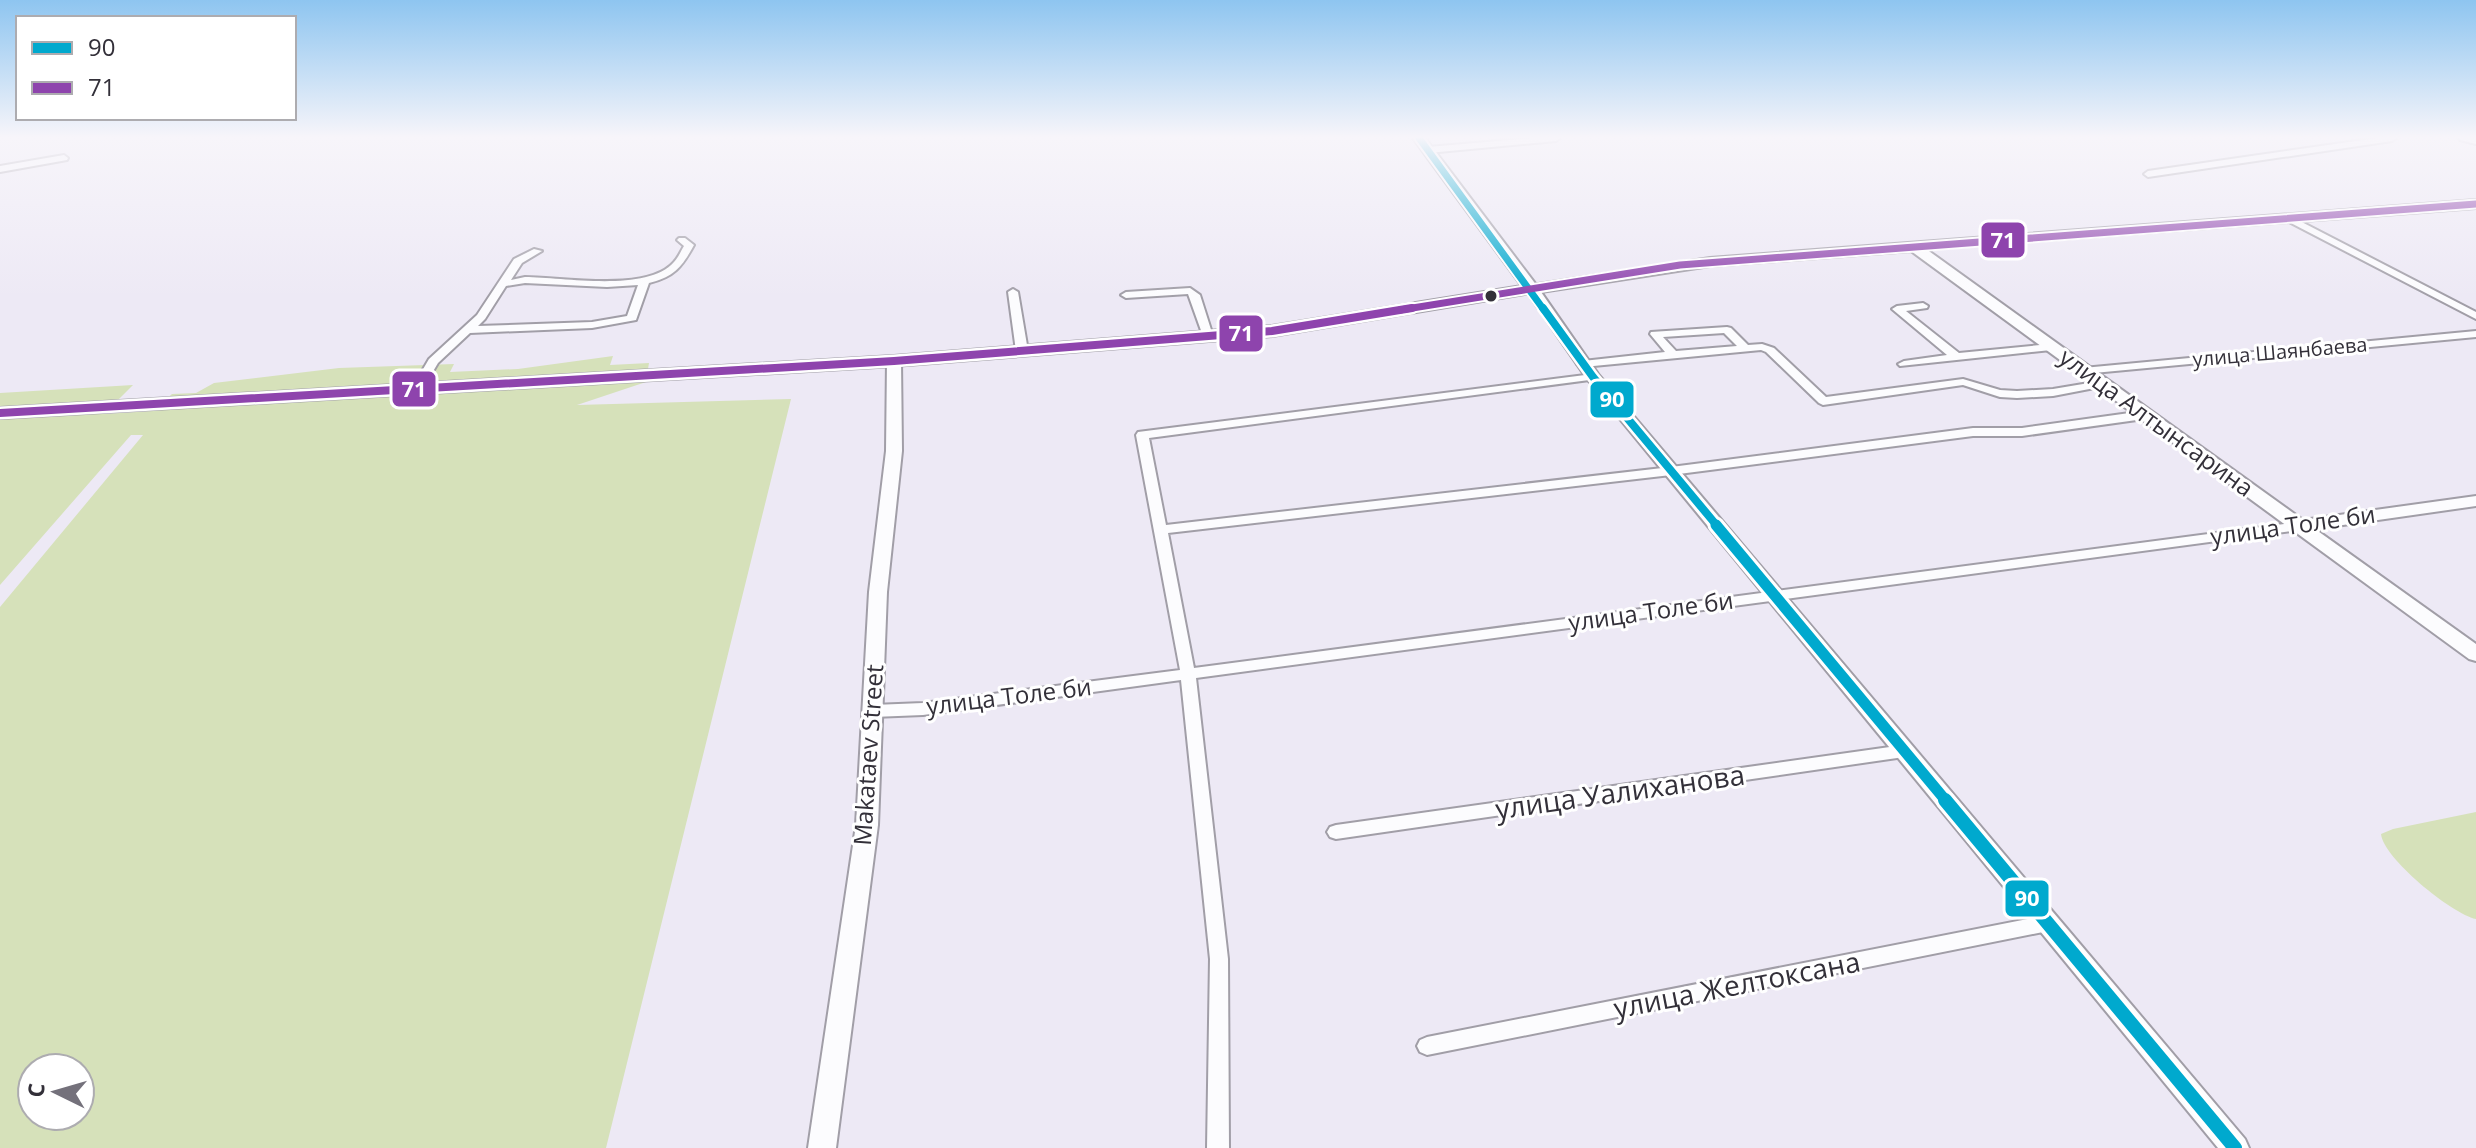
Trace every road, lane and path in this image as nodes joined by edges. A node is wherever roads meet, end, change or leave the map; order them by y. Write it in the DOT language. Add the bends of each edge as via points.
graph roads {
  1 [pos="1459,192"];
  2 [pos="2476,204"];
  3 [pos="2292,220"];
  4 [pos="682,240"];
  5 [pos="1914,247"];
  6 [pos="537,251"];
  7 [pos="644,282"];
  8 [pos="503,284"];
  9 [pos="1532,289"];
  10 [pos="1013,292"];
  11 [pos="1126,295"];
  12 [pos="1923,306"];
  13 [pos="2476,316"];
  14 [pos="468,330"];
  15 [pos="2476,334"];
  16 [pos="1208,336"];
  17 [pos="2051,347"];
  18 [pos="1745,348"];
  19 [pos="1022,351"];
  20 [pos="1673,355"];
  21 [pos="1957,357"];
  22 [pos="894,361"];
  23 [pos="1904,364"];
  24 [pos="1588,371"];
  25 [pos="2083,371"];
  26 [pos="2101,384"];
  27 [pos="418,388"];
  28 [pos="0,413"];
  29 [pos="2144,415"];
  30 [pos="1671,471"];
  31 [pos="2476,501"];
  32 [pos="2299,526"];
  33 [pos="1160,530"];
  34 [pos="1772,595"];
  35 [pos="2476,654"];
  36 [pos="1188,674"];
  37 [pos="873,711"];
  38 [pos="1904,751"];
  39 [pos="1336,832"];
  40 [pos="2048,923"];
  41 [pos="1427,1046"];
  42 [pos="822,1148"];
  43 [pos="1218,1148"];
  44 [pos="2235,1148"];
  1 -- 9 [label="main road"];
  2 -- 3 [label="street"];
  3 -- 5 [label="street"];
  3 -- 13 [label="street"];
  4 -- 7 [label="street" via="689,245 675,268"];
  5 -- 9 [label="street" via="1680,265"];
  5 -- 17 [label="street, улица Алтынсарина"];
  6 -- 8 [label="street" via="518,261"];
  7 -- 8 [label="street" via="524,279"];
  7 -- 14 [label="street" via="632,318 602,326"];
  8 -- 14 [label="street"];
  9 -- 16 [label="main road" via="1272,331"];
  9 -- 24 [label="street"];
  10 -- 19 [label="street"];
  11 -- 16 [label="street" via="1190,291"];
  12 -- 21 [label="street" via="1897,309"];
  14 -- 27 [label="street" via="433,361"];
  15 -- 25 [label="street, улица Шаянбаева"];
  16 -- 19 [label="main road"];
  17 -- 21 [label="street"];
  17 -- 25 [label="street, улица Алтынсарина"];
  18 -- 20 [label="street"];
  18 -- 20 [label="street" via="1727,330 1655,334"];
  18 -- 26 [label="street" via="1770,350 1823,401 1963,382 1980,383 2002,394 2047,394"];
  19 -- 22 [label="main road"];
  20 -- 24 [label="street"];
  21 -- 23 [label="street"];
  22 -- 27 [label="main road"];
  22 -- 37 [label="street, Makataev Street" via="894,451 878,592"];
  24 -- 30 [label="street"];
  24 -- 33 [label="street" via="1142,435"];
  25 -- 26 [label="street, улица Алтынсарина"];
  26 -- 29 [label="street, улица Алтынсарина"];
  27 -- 28 [label="main road"];
  29 -- 30 [label="street"];
  29 -- 32 [label="street, улица Алтынсарина"];
  30 -- 33 [label="street"];
  30 -- 34 [label="street"];
  31 -- 32 [label="street, улица Толе би"];
  32 -- 34 [label="street, улица Толе би"];
  32 -- 35 [label="street, улица Алтынсарина"];
  33 -- 36 [label="street"];
  34 -- 36 [label="street, улица Толе би"];
  34 -- 38 [label="street"];
  36 -- 37 [label="street, улица Толе би"];
  36 -- 43 [label="street" via="1219,959"];
  37 -- 42 [label="street, Makataev Street" via="867,825"];
  38 -- 39 [label="street, улица Уалиханова"];
  38 -- 40 [label="street"];
  40 -- 41 [label="street, улица Желтоксана"];
  40 -- 44 [label="street"];
}
